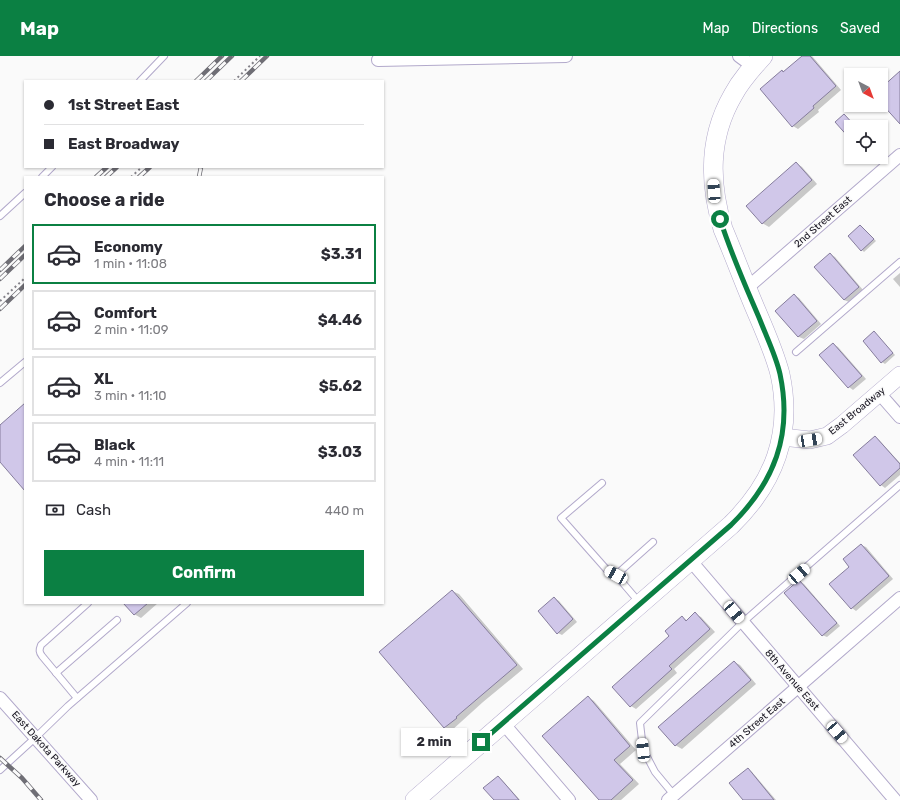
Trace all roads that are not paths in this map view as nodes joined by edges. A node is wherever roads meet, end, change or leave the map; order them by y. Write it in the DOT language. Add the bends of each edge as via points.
graph roads {
  1 [pos="164,56"];
  2 [pos="566,56"];
  3 [pos="378,60"];
  4 [pos="752,60"];
  5 [pos="141,80"];
  6 [pos="900,155"];
  7 [pos="51,168"];
  8 [pos="43,176"];
  9 [pos="24,194"];
  10 [pos="0,216"];
  11 [pos="900,262"];
  12 [pos="747,288"];
  13 [pos="796,352"];
  14 [pos="24,363"];
  15 [pos="900,375"];
  16 [pos="0,383"];
  17 [pos="879,393"];
  18 [pos="900,417"];
  19 [pos="782,437"];
  20 [pos="602,483"];
  21 [pos="900,485"];
  22 [pos="653,542"];
  23 [pos="690,560"];
  24 [pos="616,575"];
  25 [pos="900,598"];
  26 [pos="640,603"];
  27 [pos="87,604"];
  28 [pos="186,604"];
  29 [pos="117,620"];
  30 [pos="742,623"];
  31 [pos="56,673"];
  32 [pos="798,687"];
  33 [pos="0,698"];
  34 [pos="77,698"];
  35 [pos="503,723"];
  36 [pos="35,738"];
  37 [pos="0,770"];
  38 [pos="671,797"];
  39 [pos="91,800"];
  40 [pos="415,800"];
  41 [pos="569,800"];
  42 [pos="895,800"];
  1 -- 5 [label="lane"];
  2 -- 3 [label="street"];
  4 -- 12 [label="main road" via="719,123 712,172 717,209 723,229"];
  6 -- 12 [label="street, 2nd Street East"];
  7 -- 8 [label="lane"];
  9 -- 10 [label="lane"];
  11 -- 13 [label="lane"];
  12 -- 19 [label="main road" via="780,374 783,404"];
  14 -- 16 [label="lane"];
  15 -- 17 [label="main road, East Broadway"];
  17 -- 18 [label="street"];
  17 -- 19 [label="main road, East Broadway" via="827,436 810,440"];
  19 -- 23 [label="main road" via="772,469 753,501 731,525"];
  20 -- 24 [label="lane" via="561,518 607,570"];
  21 -- 30 [label="lane"];
  22 -- 24 [label="lane"];
  23 -- 26 [label="main road"];
  23 -- 30 [label="street, 8th Avenue East"];
  24 -- 26 [label="lane"];
  25 -- 32 [label="street, 4th Street East"];
  26 -- 35 [label="main road"];
  27 -- 31 [label="lane" via="41,645 40,653"];
  28 -- 34 [label="lane"];
  29 -- 31 [label="lane"];
  30 -- 32 [label="street, 8th Avenue East"];
  30 -- 38 [label="lane" via="640,723 643,750"];
  31 -- 34 [label="lane"];
  32 -- 38 [label="street, 4th Street East"];
  32 -- 42 [label="street, 8th Avenue East"];
  33 -- 36 [label="street, East Dakota Parkway"];
  34 -- 36 [label="lane"];
  35 -- 40 [label="main road"];
  35 -- 41 [label="street"];
  36 -- 37 [label="lane"];
  36 -- 39 [label="street, East Dakota Parkway"];
}
